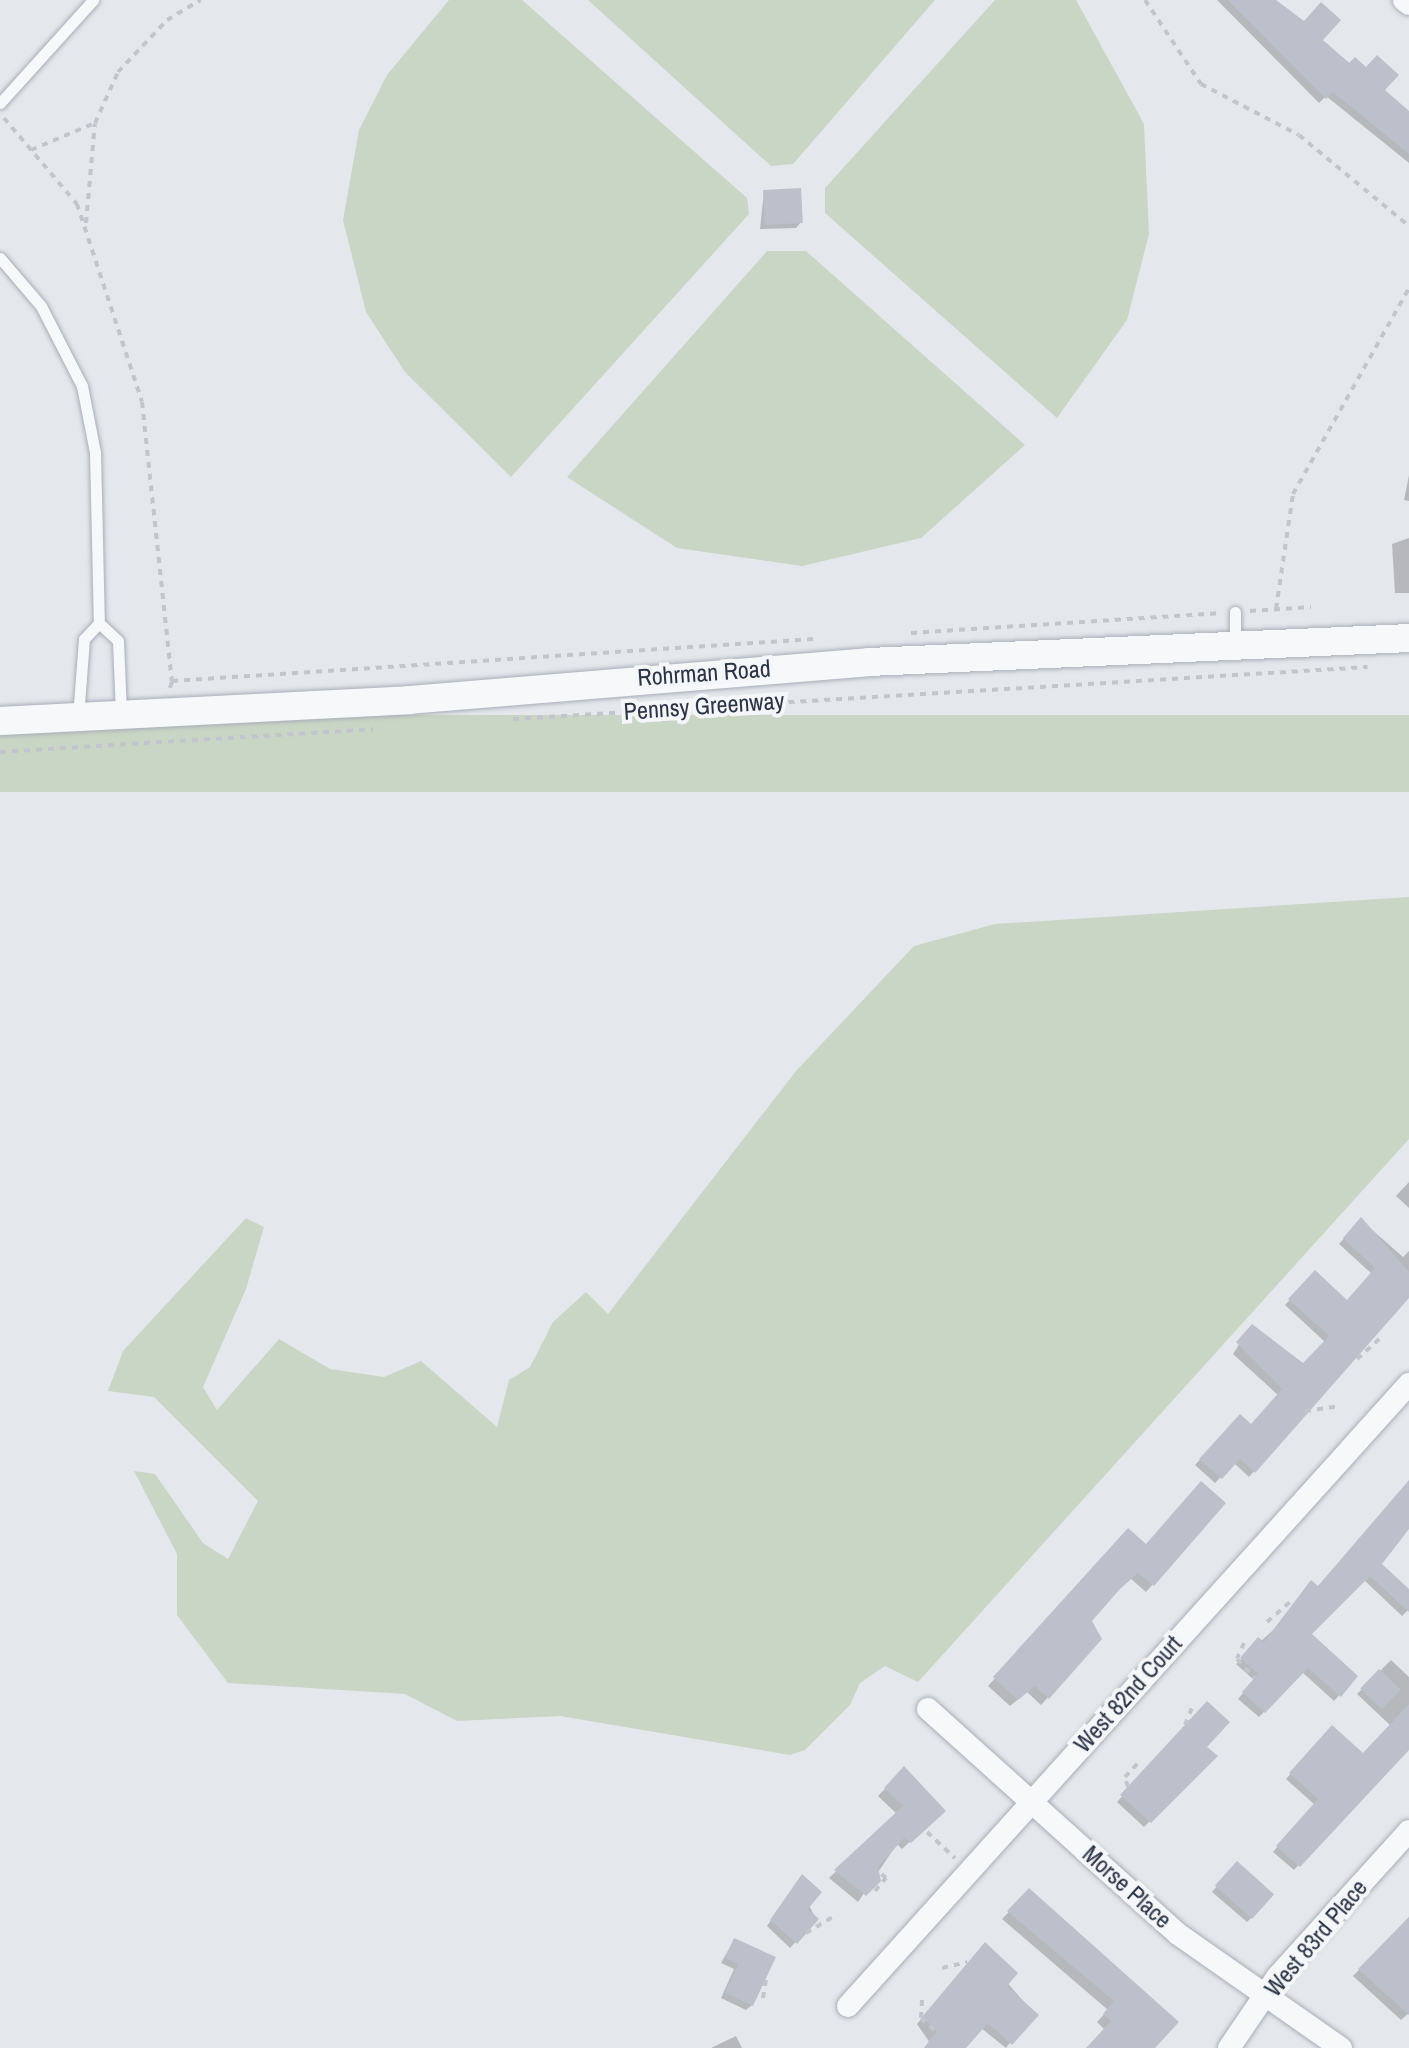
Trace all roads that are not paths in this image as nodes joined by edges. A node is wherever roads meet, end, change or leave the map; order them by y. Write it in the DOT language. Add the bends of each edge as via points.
graph roads {
  1 [pos="93,0"];
  2 [pos="1404,0"];
  3 [pos="1409,4"];
  4 [pos="0,103"];
  5 [pos="0,258"];
  6 [pos="1235,612"];
  7 [pos="99,623"];
  8 [pos="1409,638"];
  9 [pos="1235,645"];
  10 [pos="121,715"];
  11 [pos="78,718"];
  12 [pos="0,721"];
  13 [pos="1409,1384"];
  14 [pos="928,1709"];
  15 [pos="1032,1800"];
  16 [pos="1409,1831"];
  17 [pos="1264,1997"];
  18 [pos="848,2006"];
  19 [pos="1229,2048"];
  20 [pos="1341,2048"];
  1 -- 4 [label="lane"];
  2 -- 3 [label="street"];
  5 -- 7 [label="lane" via="41,306 82,386 95,452"];
  6 -- 9 [label="lane"];
  7 -- 10 [label="lane" via="118,641"];
  7 -- 11 [label="lane" via="84,639"];
  8 -- 9 [label="street, Rohrman Road"];
  9 -- 10 [label="street, Rohrman Road" via="783,667"];
  10 -- 11 [label="street, Rohrman Road"];
  11 -- 12 [label="street, Rohrman Road"];
  13 -- 15 [label="street, West 82nd Court"];
  14 -- 15 [label="street, Morse Place"];
  15 -- 17 [label="street, Morse Place" via="1178,1934"];
  15 -- 18 [label="street, West 82nd Court"];
  16 -- 17 [label="street, West 83rd Place"];
  17 -- 19 [label="street, West 83rd Place"];
  17 -- 20 [label="street, Morse Place"];
}
